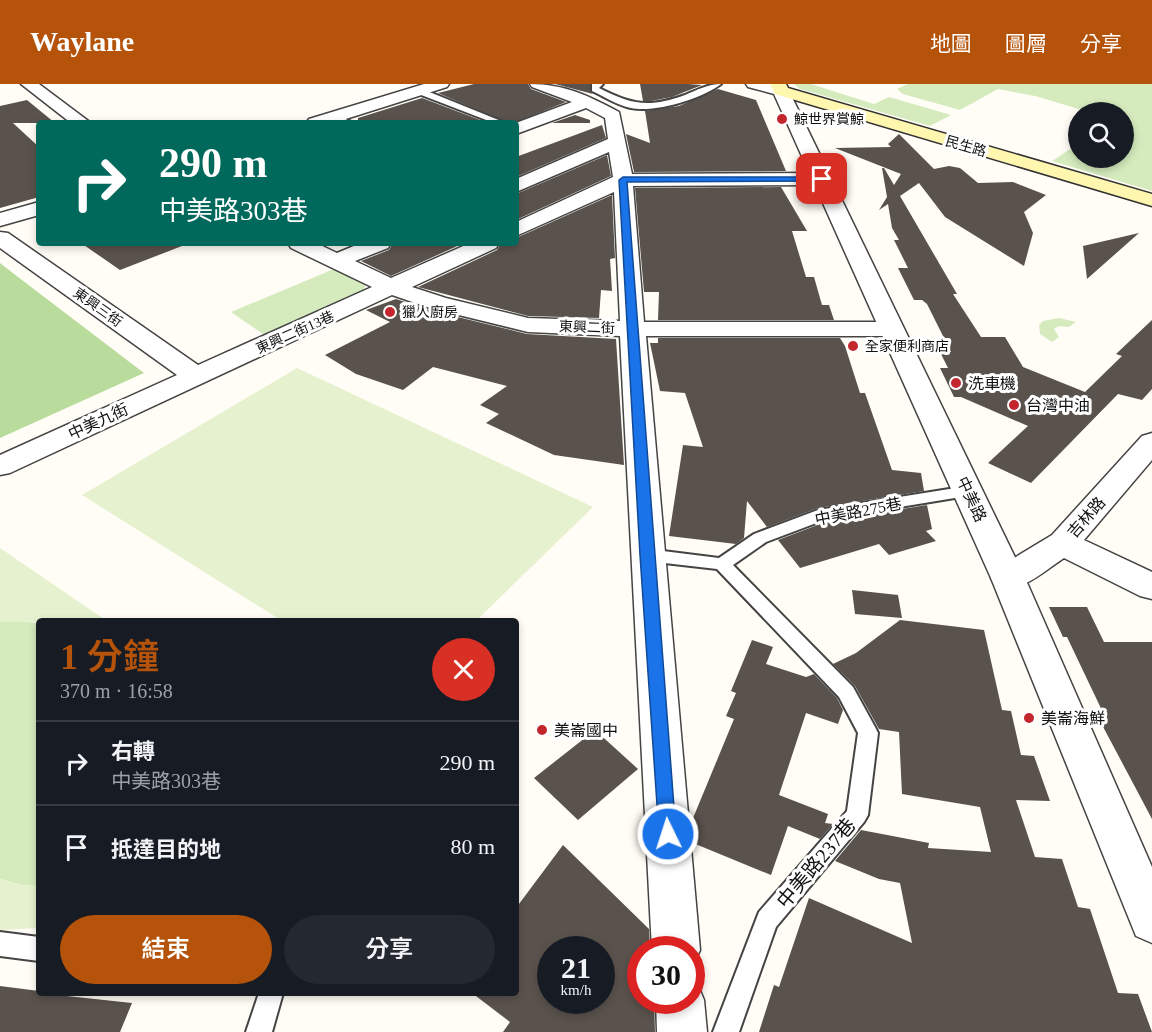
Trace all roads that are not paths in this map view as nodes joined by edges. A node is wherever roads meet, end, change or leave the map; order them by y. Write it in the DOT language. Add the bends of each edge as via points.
graph roads {
  1 [pos="29,84"];
  2 [pos="441,84"];
  3 [pos="538,84"];
  4 [pos="700,84"];
  5 [pos="714,86"];
  6 [pos="771,86"];
  7 [pos="419,91"];
  8 [pos="593,93"];
  9 [pos="78,120"];
  10 [pos="342,120"];
  11 [pos="493,120"];
  12 [pos="519,125"];
  13 [pos="616,142"];
  14 [pos="822,179"];
  15 [pos="623,180"];
  16 [pos="519,185"];
  17 [pos="1152,200"];
  18 [pos="36,209"];
  19 [pos="0,220"];
  20 [pos="519,229"];
  21 [pos="0,238"];
  22 [pos="305,246"];
  23 [pos="373,246"];
  24 [pos="482,246"];
  25 [pos="336,261"];
  26 [pos="393,288"];
  27 [pos="632,329"];
  28 [pos="891,329"];
  29 [pos="196,376"];
  30 [pos="1152,442"];
  31 [pos="0,466"];
  32 [pos="968,491"];
  33 [pos="1063,543"];
  34 [pos="647,555"];
  35 [pos="722,564"];
  36 [pos="1008,578"];
  37 [pos="1152,587"];
  38 [pos="1152,921"];
  39 [pos="675,936"];
  40 [pos="0,944"];
  41 [pos="36,950"];
  42 [pos="270,996"];
  43 [pos="681,1014"];
  44 [pos="259,1032"];
  45 [pos="682,1032"];
  46 [pos="726,1032"];
  1 -- 9 [label="street"];
  2 -- 7 [label="street"];
  3 -- 8 [label="street"];
  4 -- 5 [label="lane"];
  5 -- 8 [label="lane" via="647,106 626,103 595,89 595,85"];
  6 -- 14 [label="street, 中美路"];
  6 -- 17 [label="main road, 民生路"];
  7 -- 10 [label="street"];
  7 -- 11 [label="lane"];
  8 -- 12 [label="street"];
  8 -- 13 [label="street" via="613,116"];
  13 -- 15 [label="street"];
  13 -- 16 [label="street"];
  14 -- 15 [label="street"];
  14 -- 28 [label="street, 中美路"];
  15 -- 20 [label="street"];
  15 -- 27 [label="street"];
  18 -- 19 [label="street"];
  21 -- 29 [label="street, 東興三街"];
  22 -- 25 [label="street, 東興二街"];
  23 -- 25 [label="street"];
  24 -- 26 [label="street, 東興二街13巷"];
  25 -- 26 [label="street, 東興二街"];
  26 -- 27 [label="street, 東興二街" via="528,325"];
  26 -- 29 [label="street, 東興二街13巷"];
  27 -- 28 [label="street, 東興二街"];
  27 -- 34 [label="street"];
  28 -- 32 [label="street, 中美路"];
  29 -- 31 [label="street, 中美九街"];
  30 -- 33 [label="street, 吉林路"];
  32 -- 35 [label="lane, 中美路275巷" via="824,514 760,538"];
  32 -- 36 [label="street, 中美路"];
  33 -- 36 [label="street, 吉林路"];
  33 -- 37 [label="street"];
  34 -- 35 [label="lane"];
  34 -- 39 [label="street"];
  35 -- 46 [label="lane, 中美路237巷" via="846,692 868,733 857,815 767,920"];
  36 -- 38 [label="street, 中美路"];
  40 -- 41 [label="lane"];
  42 -- 44 [label="lane"];
  43 -- 45 [label="street"];
}
